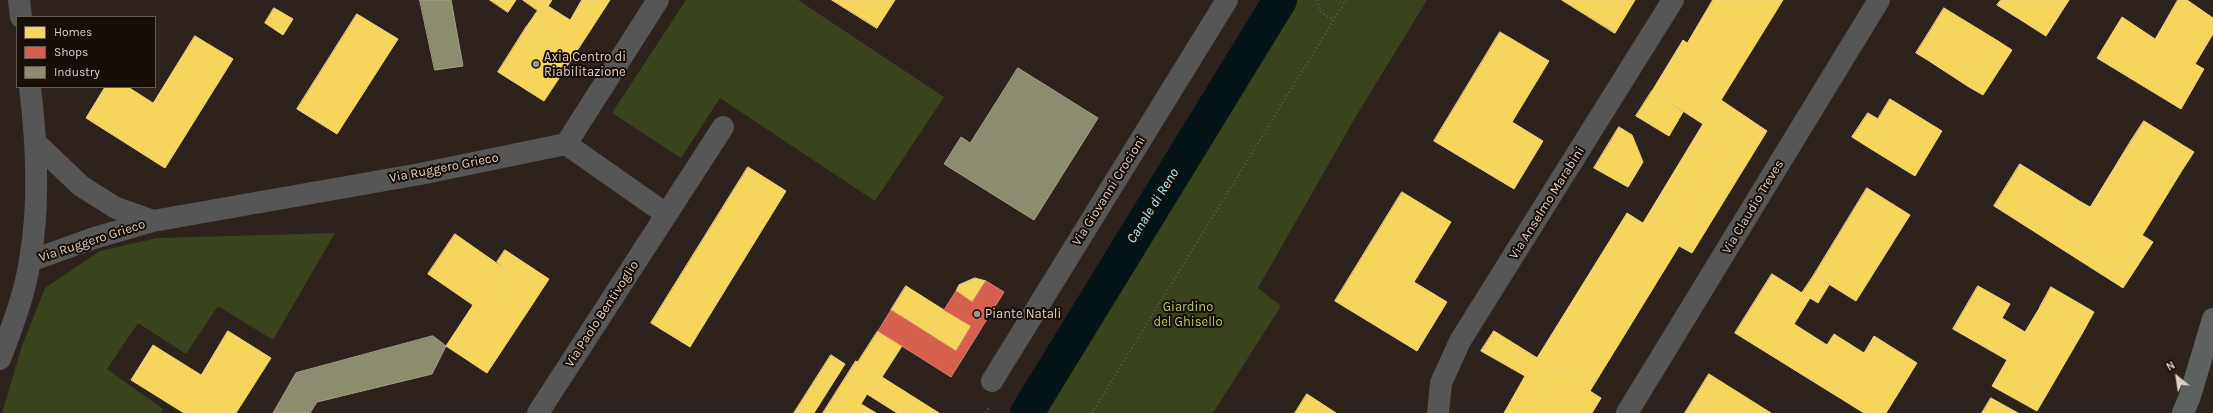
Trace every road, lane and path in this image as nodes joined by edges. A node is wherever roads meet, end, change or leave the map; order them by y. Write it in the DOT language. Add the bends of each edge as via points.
graph roads {
  1 [pos="19,0"];
  2 [pos="658,0"];
  3 [pos="1227,0"];
  4 [pos="1317,0"];
  5 [pos="1336,0"];
  6 [pos="1346,0"];
  7 [pos="1673,0"];
  8 [pos="1879,0"];
  9 [pos="1344,4"];
  10 [pos="21,16"];
  11 [pos="1334,20"];
  12 [pos="30,88"];
  13 [pos="723,127"];
  14 [pos="36,143"];
  15 [pos="566,144"];
  16 [pos="666,214"];
  17 [pos="153,221"];
  18 [pos="30,261"];
  19 [pos="2213,319"];
  20 [pos="0,359"];
  21 [pos="992,381"];
  22 [pos="538,413"];
  23 [pos="1092,413"];
  24 [pos="1438,413"];
  25 [pos="1627,413"];
  26 [pos="2183,413"];
  1 -- 10 [label="street"];
  2 -- 15 [label="street"];
  3 -- 21 [label="street, Via Giovanni Crocioni"];
  4 -- 11 [label="path" via="1321,12"];
  5 -- 9 [label="path"];
  6 -- 9 [label="path"];
  7 -- 24 [label="street, Via Anselmo Marabini" via="1460,341 1441,384"];
  8 -- 25 [label="street, Via Claudio Treves"];
  9 -- 11 [label="path"];
  11 -- 23 [label="path"];
  12 -- 14 [label="street"];
  13 -- 16 [label="street, Via Paolo Bentivoglio"];
  14 -- 17 [label="street, Via Ruggero Grieco" via="81,186 116,208"];
  14 -- 18 [label="street" via="36,206"];
  15 -- 16 [label="street"];
  15 -- 17 [label="street, Via Ruggero Grieco" via="420,174"];
  16 -- 22 [label="street, Via Paolo Bentivoglio"];
  17 -- 18 [label="street, Via Ruggero Grieco" via="94,238"];
  18 -- 20 [label="street" via="14,321"];
  19 -- 26 [label="main road"];
}
